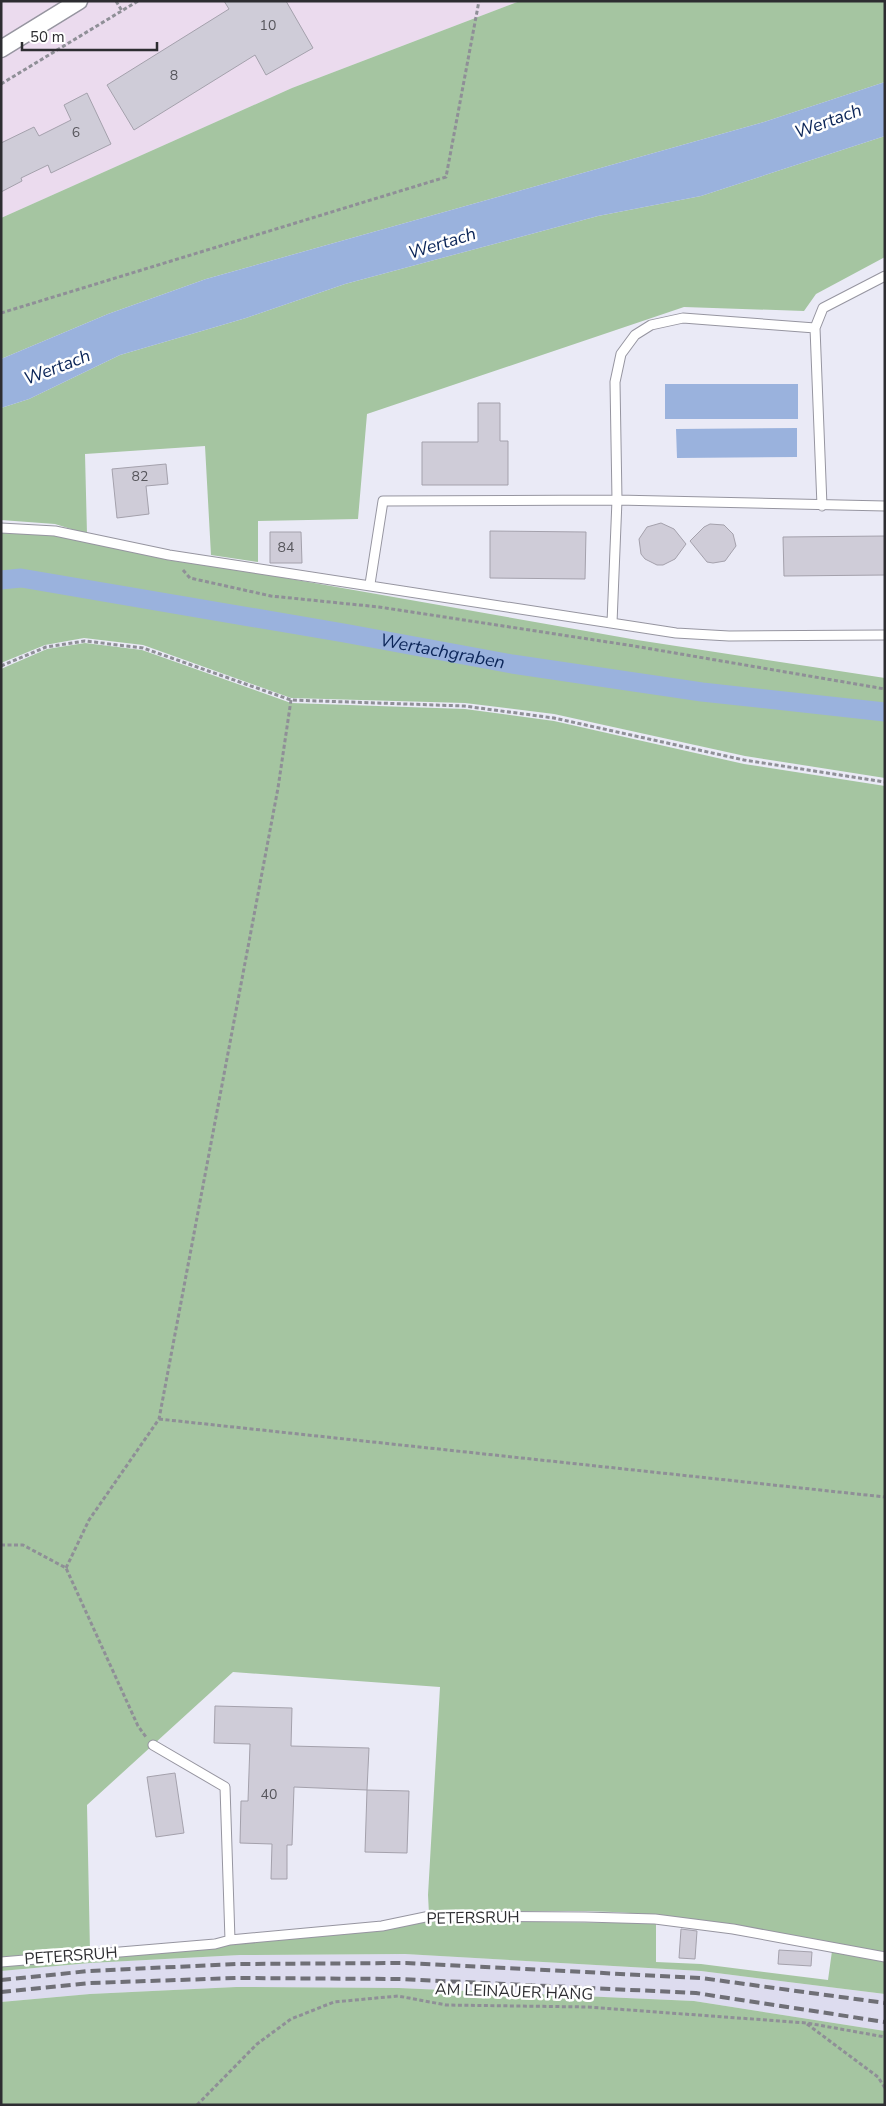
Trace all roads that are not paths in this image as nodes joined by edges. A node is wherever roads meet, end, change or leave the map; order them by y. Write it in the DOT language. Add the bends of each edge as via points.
graph roads {
  1 [pos="79,1"];
  2 [pos="1,48"];
  3 [pos="885,276"];
  4 [pos="815,328"];
  5 [pos="617,500"];
  6 [pos="822,506"];
  7 [pos="885,506"];
  8 [pos="1,528"];
  9 [pos="370,584"];
  10 [pos="612,623"];
  11 [pos="885,636"];
  12 [pos="153,1745"];
  13 [pos="230,1940"];
  14 [pos="885,1957"];
  15 [pos="1,1962"];
  1 -- 2 [label="street"];
  3 -- 4 [label="lane" via="823,308"];
  4 -- 5 [label="lane" via="682,318 651,325 636,335 621,354 615,382"];
  4 -- 6 [label="lane"];
  5 -- 6 [label="lane"];
  5 -- 9 [label="lane" via="383,502"];
  5 -- 10 [label="lane"];
  6 -- 7 [label="lane"];
  8 -- 9 [label="lane" via="55,531 169,555"];
  9 -- 10 [label="lane"];
  10 -- 11 [label="lane" via="676,633 729,636"];
  12 -- 13 [label="lane" via="225,1787"];
  13 -- 14 [label="lane, PETERSRUH" via="382,1926 430,1916 585,1917 655,1919 734,1929"];
  13 -- 15 [label="lane, PETERSRUH" via="168,1949"];
}
